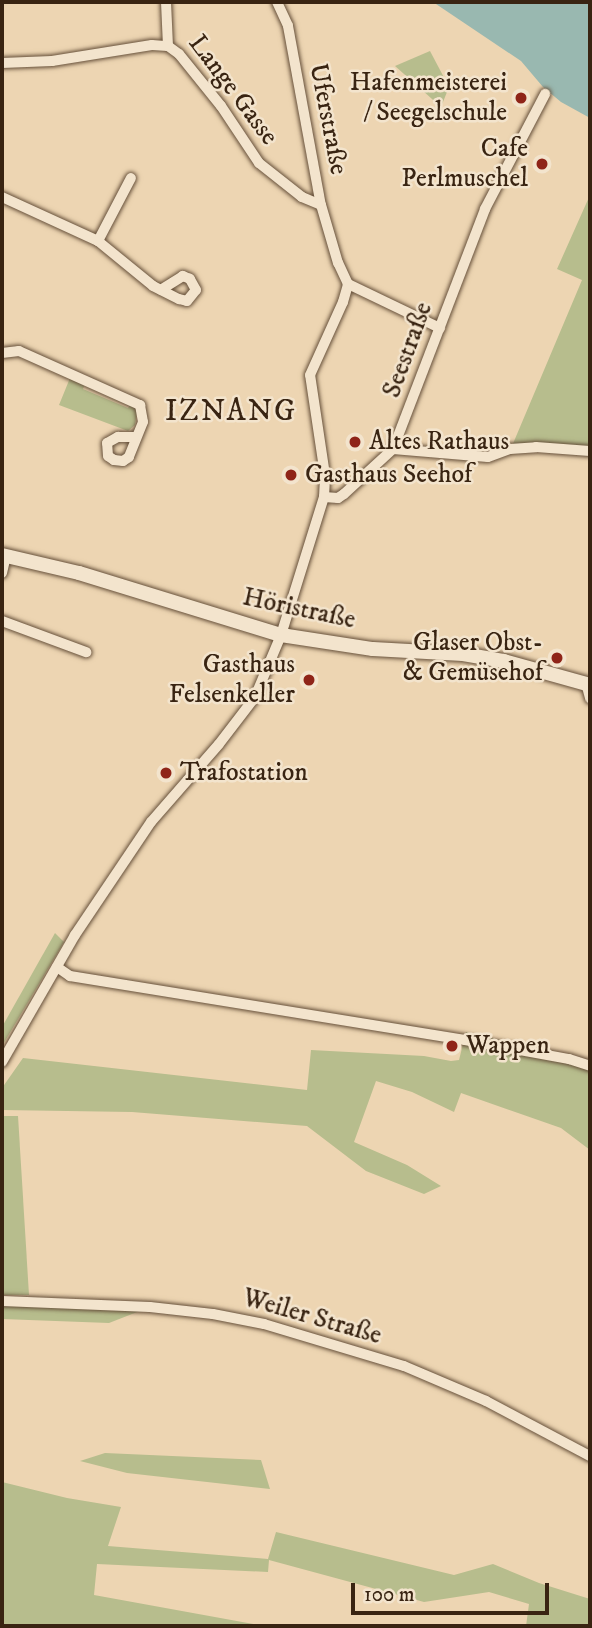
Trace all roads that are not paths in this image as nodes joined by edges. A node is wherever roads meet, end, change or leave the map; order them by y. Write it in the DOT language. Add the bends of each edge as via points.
graph roads {
  1 [pos="166,2"];
  2 [pos="277,2"];
  3 [pos="168,46"];
  4 [pos="2,63"];
  5 [pos="545,94"];
  6 [pos="131,178"];
  7 [pos="2,197"];
  8 [pos="321,205"];
  9 [pos="98,241"];
  10 [pos="348,284"];
  11 [pos="161,290"];
  12 [pos="440,328"];
  13 [pos="2,353"];
  14 [pos="135,437"];
  15 [pos="393,449"];
  16 [pos="590,452"];
  17 [pos="324,497"];
  18 [pos="4,556"];
  19 [pos="2,573"];
  20 [pos="2,621"];
  21 [pos="281,635"];
  22 [pos="86,652"];
  23 [pos="589,689"];
  24 [pos="57,967"];
  25 [pos="2,1062"];
  26 [pos="590,1066"];
  27 [pos="2,1301"];
  28 [pos="590,1456"];
  1 -- 3 [label="street, Lange Gasse"];
  2 -- 8 [label="street, Uferstraße" via="288,26"];
  3 -- 4 [label="street"];
  3 -- 8 [label="street, Lange Gasse" via="221,106 259,163 302,197"];
  5 -- 12 [label="street, Seestraße" via="485,209"];
  6 -- 9 [label="street"];
  7 -- 9 [label="street"];
  8 -- 10 [label="street"];
  9 -- 11 [label="street"];
  10 -- 12 [label="street"];
  10 -- 17 [label="street" via="310,374"];
  12 -- 15 [label="street, Seestraße"];
  13 -- 14 [label="street" via="19,351 134,400 144,417"];
  15 -- 16 [label="street" via="488,457 536,447"];
  15 -- 17 [label="street, Seestraße" via="344,494"];
  17 -- 21 [label="street"];
  18 -- 19 [label="street"];
  18 -- 21 [label="main road, Höristraße" via="79,573"];
  20 -- 22 [label="street"];
  21 -- 23 [label="main road, Höristraße" via="504,661"];
  21 -- 24 [label="street" via="255,697 151,822"];
  24 -- 25 [label="street"];
  24 -- 26 [label="street" via="70,976 465,1040"];
  27 -- 28 [label="street, Weiler Straße" via="150,1307 264,1324 404,1366 486,1401"];
}
